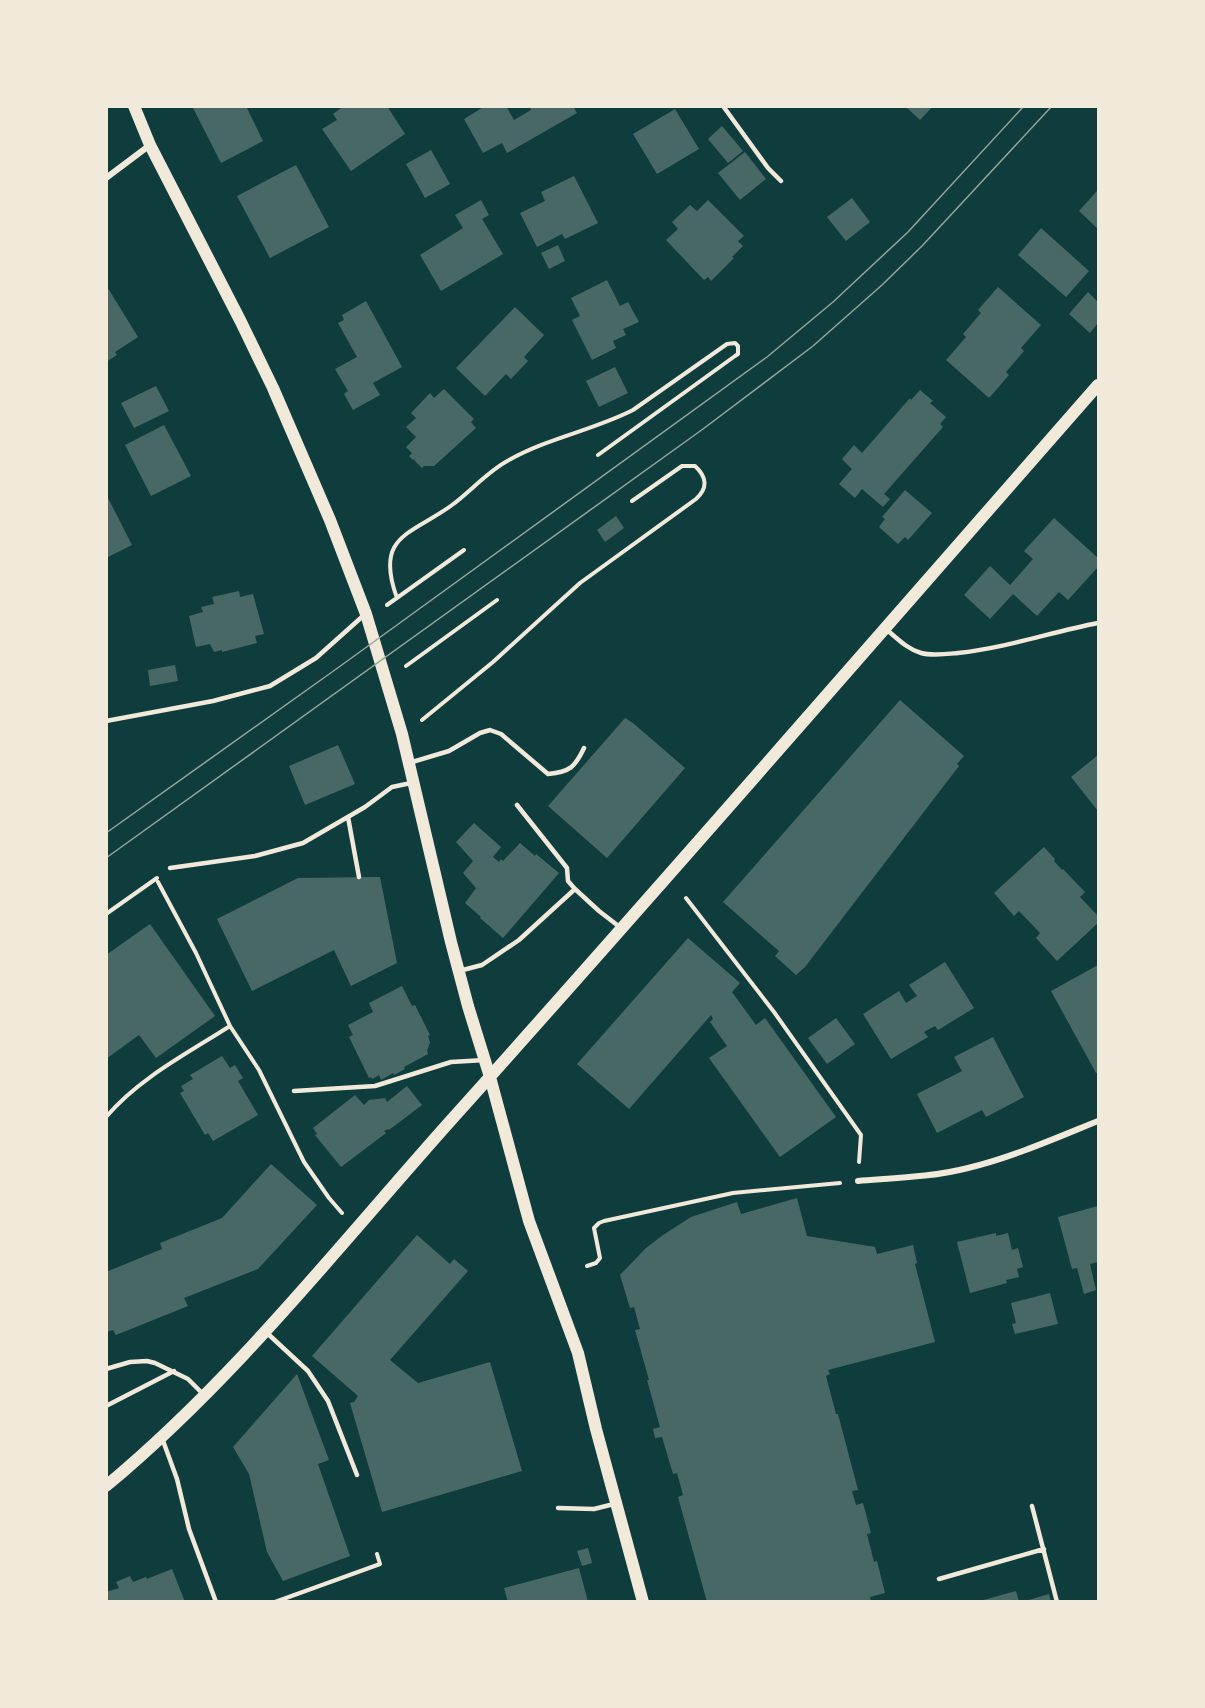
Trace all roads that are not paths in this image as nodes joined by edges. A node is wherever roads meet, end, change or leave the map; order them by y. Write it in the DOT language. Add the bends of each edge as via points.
graph roads {
  1 [pos="134,106"];
  2 [pos="723,106"];
  3 [pos="150,145"];
  4 [pos="106,178"];
  5 [pos="781,181"];
  6 [pos="1098,385"];
  7 [pos="366,614"];
  8 [pos="1098,623"];
  9 [pos="885,628"];
  10 [pos="106,721"];
  11 [pos="584,748"];
  12 [pos="409,763"];
  13 [pos="414,782"];
  14 [pos="516,805"];
  15 [pos="348,817"];
  16 [pos="170,868"];
  17 [pos="359,877"];
  18 [pos="575,889"];
  19 [pos="621,928"];
  20 [pos="458,972"];
  21 [pos="484,1060"];
  22 [pos="490,1077"];
  23 [pos="294,1090"];
  24 [pos="1098,1121"];
  25 [pos="858,1181"];
  26 [pos="265,1331"];
  27 [pos="106,1369"];
  28 [pos="174,1371"];
  29 [pos="205,1396"];
  30 [pos="106,1406"];
  31 [pos="162,1438"];
  32 [pos="357,1475"];
  33 [pos="106,1486"];
  34 [pos="616,1504"];
  35 [pos="1032,1506"];
  36 [pos="558,1508"];
  37 [pos="1044,1549"];
  38 [pos="939,1579"];
  39 [pos="216,1602"];
  40 [pos="643,1602"];
  41 [pos="1057,1602"];
  1 -- 3 [label="main road"];
  2 -- 5 [label="lane"];
  3 -- 4 [label="street"];
  3 -- 7 [label="main road" via="273,388"];
  6 -- 9 [label="main road"];
  7 -- 10 [label="lane" via="316,658 270,686"];
  7 -- 12 [label="main road"];
  8 -- 9 [label="lane" via="982,650 946,654 922,653 907,647"];
  9 -- 19 [label="main road"];
  11 -- 12 [label="lane" via="577,762 563,773 548,774 501,734 490,730 448,751"];
  12 -- 13 [label="main road"];
  13 -- 15 [label="lane" via="392,788"];
  13 -- 20 [label="main road"];
  14 -- 18 [label="lane" via="567,868 568,881"];
  15 -- 16 [label="lane" via="303,843"];
  15 -- 17 [label="lane"];
  18 -- 19 [label="lane"];
  18 -- 20 [label="lane" via="519,940 482,965"];
  19 -- 22 [label="main road"];
  20 -- 21 [label="main road"];
  21 -- 22 [label="main road"];
  21 -- 23 [label="lane" via="451,1062 375,1086"];
  22 -- 26 [label="main road"];
  22 -- 34 [label="main road" via="529,1221 578,1353"];
  24 -- 25 [label="street" via="968,1168"];
  26 -- 29 [label="main road"];
  26 -- 32 [label="lane" via="308,1371 328,1401"];
  27 -- 28 [label="lane" via="147,1361"];
  28 -- 29 [label="lane"];
  28 -- 30 [label="lane"];
  29 -- 31 [label="main road"];
  31 -- 33 [label="main road"];
  31 -- 39 [label="lane"];
  34 -- 36 [label="lane" via="594,1509"];
  34 -- 40 [label="main road"];
  35 -- 37 [label="lane"];
  37 -- 38 [label="lane"];
  37 -- 41 [label="lane"];
}
